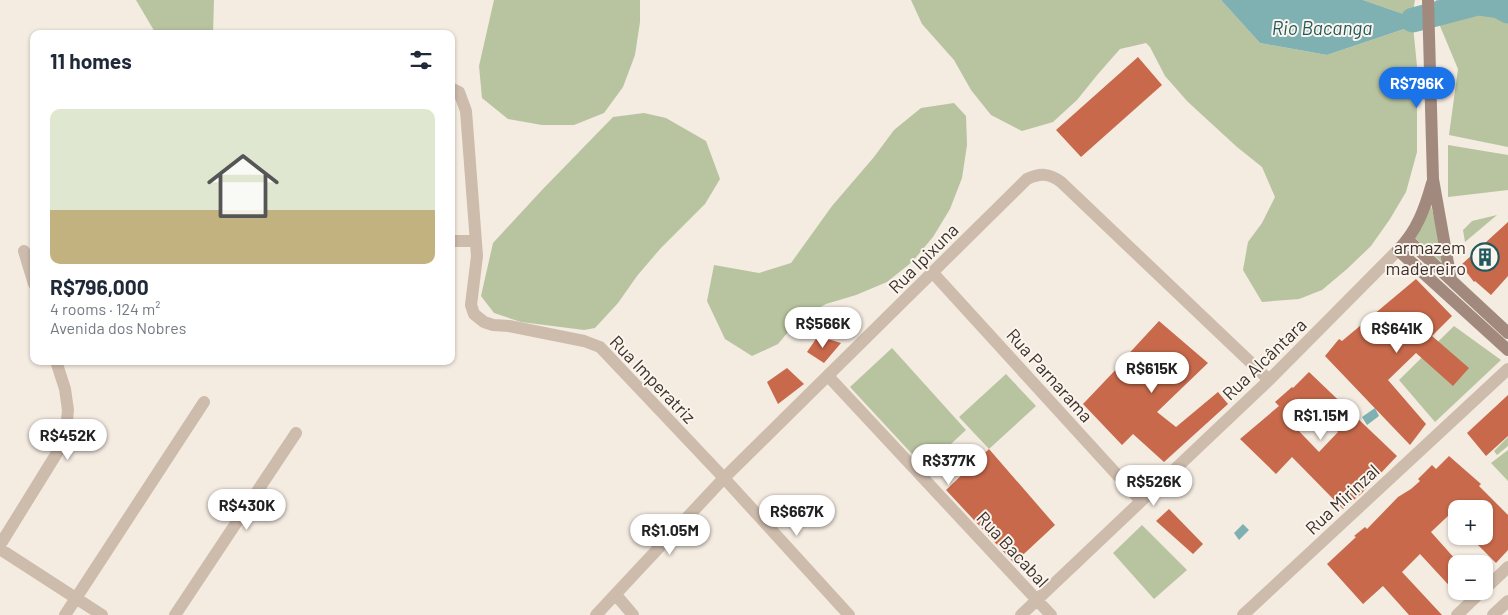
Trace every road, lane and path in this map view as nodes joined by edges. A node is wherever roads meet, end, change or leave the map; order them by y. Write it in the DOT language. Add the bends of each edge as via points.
graph roads {
  1 [pos="1428,3"];
  2 [pos="455,90"];
  3 [pos="1433,179"];
  4 [pos="1408,240"];
  5 [pos="455,241"];
  6 [pos="476,241"];
  7 [pos="1398,250"];
  8 [pos="24,251"];
  9 [pos="30,271"];
  10 [pos="933,273"];
  11 [pos="1451,280"];
  12 [pos="1508,333"];
  13 [pos="1508,350"];
  14 [pos="57,365"];
  15 [pos="1508,368"];
  16 [pos="828,376"];
  17 [pos="1269,380"];
  18 [pos="204,402"];
  19 [pos="296,433"];
  20 [pos="724,478"];
  21 [pos="1141,501"];
  22 [pos="0,545"];
  23 [pos="0,549"];
  24 [pos="1508,567"];
  25 [pos="1493,581"];
  26 [pos="616,596"];
  27 [pos="76,598"];
  28 [pos="1037,600"];
  29 [pos="1473,600"];
  30 [pos="1508,601"];
  31 [pos="65,615"];
  32 [pos="102,615"];
  33 [pos="175,615"];
  34 [pos="596,615"];
  35 [pos="633,615"];
  36 [pos="849,615"];
  37 [pos="1021,615"];
  38 [pos="1051,615"];
  39 [pos="1243,615"];
  40 [pos="1457,615"];
  41 [pos="1494,615"];
  1 -- 3 [label="main road"];
  2 -- 6 [label="street, Rua Imperatriz" via="459,92 466,111"];
  3 -- 4 [label="main road" via="1424,211"];
  3 -- 11 [label="main road"];
  4 -- 7 [label="main road"];
  4 -- 11 [label="main road"];
  5 -- 6 [label="street"];
  6 -- 20 [label="street, Rua Imperatriz" via="470,305 476,317 493,325 584,341 600,347"];
  7 -- 13 [label="main road"];
  7 -- 17 [label="street, Rua Alcântara"];
  8 -- 9 [label="street"];
  10 -- 16 [label="street, Rua Ipixuna"];
  10 -- 17 [label="street, Rua Ipixuna" via="1027,179 1036,175 1053,176"];
  10 -- 21 [label="street, Rua Parnarama"];
  11 -- 12 [label="main road"];
  14 -- 22 [label="street" via="68,410 65,440"];
  15 -- 39 [label="street, Rua Mirinzal"];
  16 -- 20 [label="street, Rua Ipixuna"];
  16 -- 28 [label="street, Rua Bacabal"];
  17 -- 21 [label="street, Rua Alcântara"];
  18 -- 27 [label="street"];
  19 -- 33 [label="street"];
  20 -- 26 [label="street, Rua Ipixuna"];
  20 -- 36 [label="street, Rua Imperatriz"];
  21 -- 28 [label="street, Rua Alcântara"];
  23 -- 27 [label="street"];
  24 -- 25 [label="street"];
  26 -- 34 [label="street, Rua Ipixuna"];
  26 -- 35 [label="street"];
  27 -- 31 [label="street"];
  27 -- 32 [label="street"];
  28 -- 37 [label="street, Rua Alcântara"];
  28 -- 38 [label="street, Rua Bacabal"];
  29 -- 40 [label="street"];
  30 -- 41 [label="street"];
}
